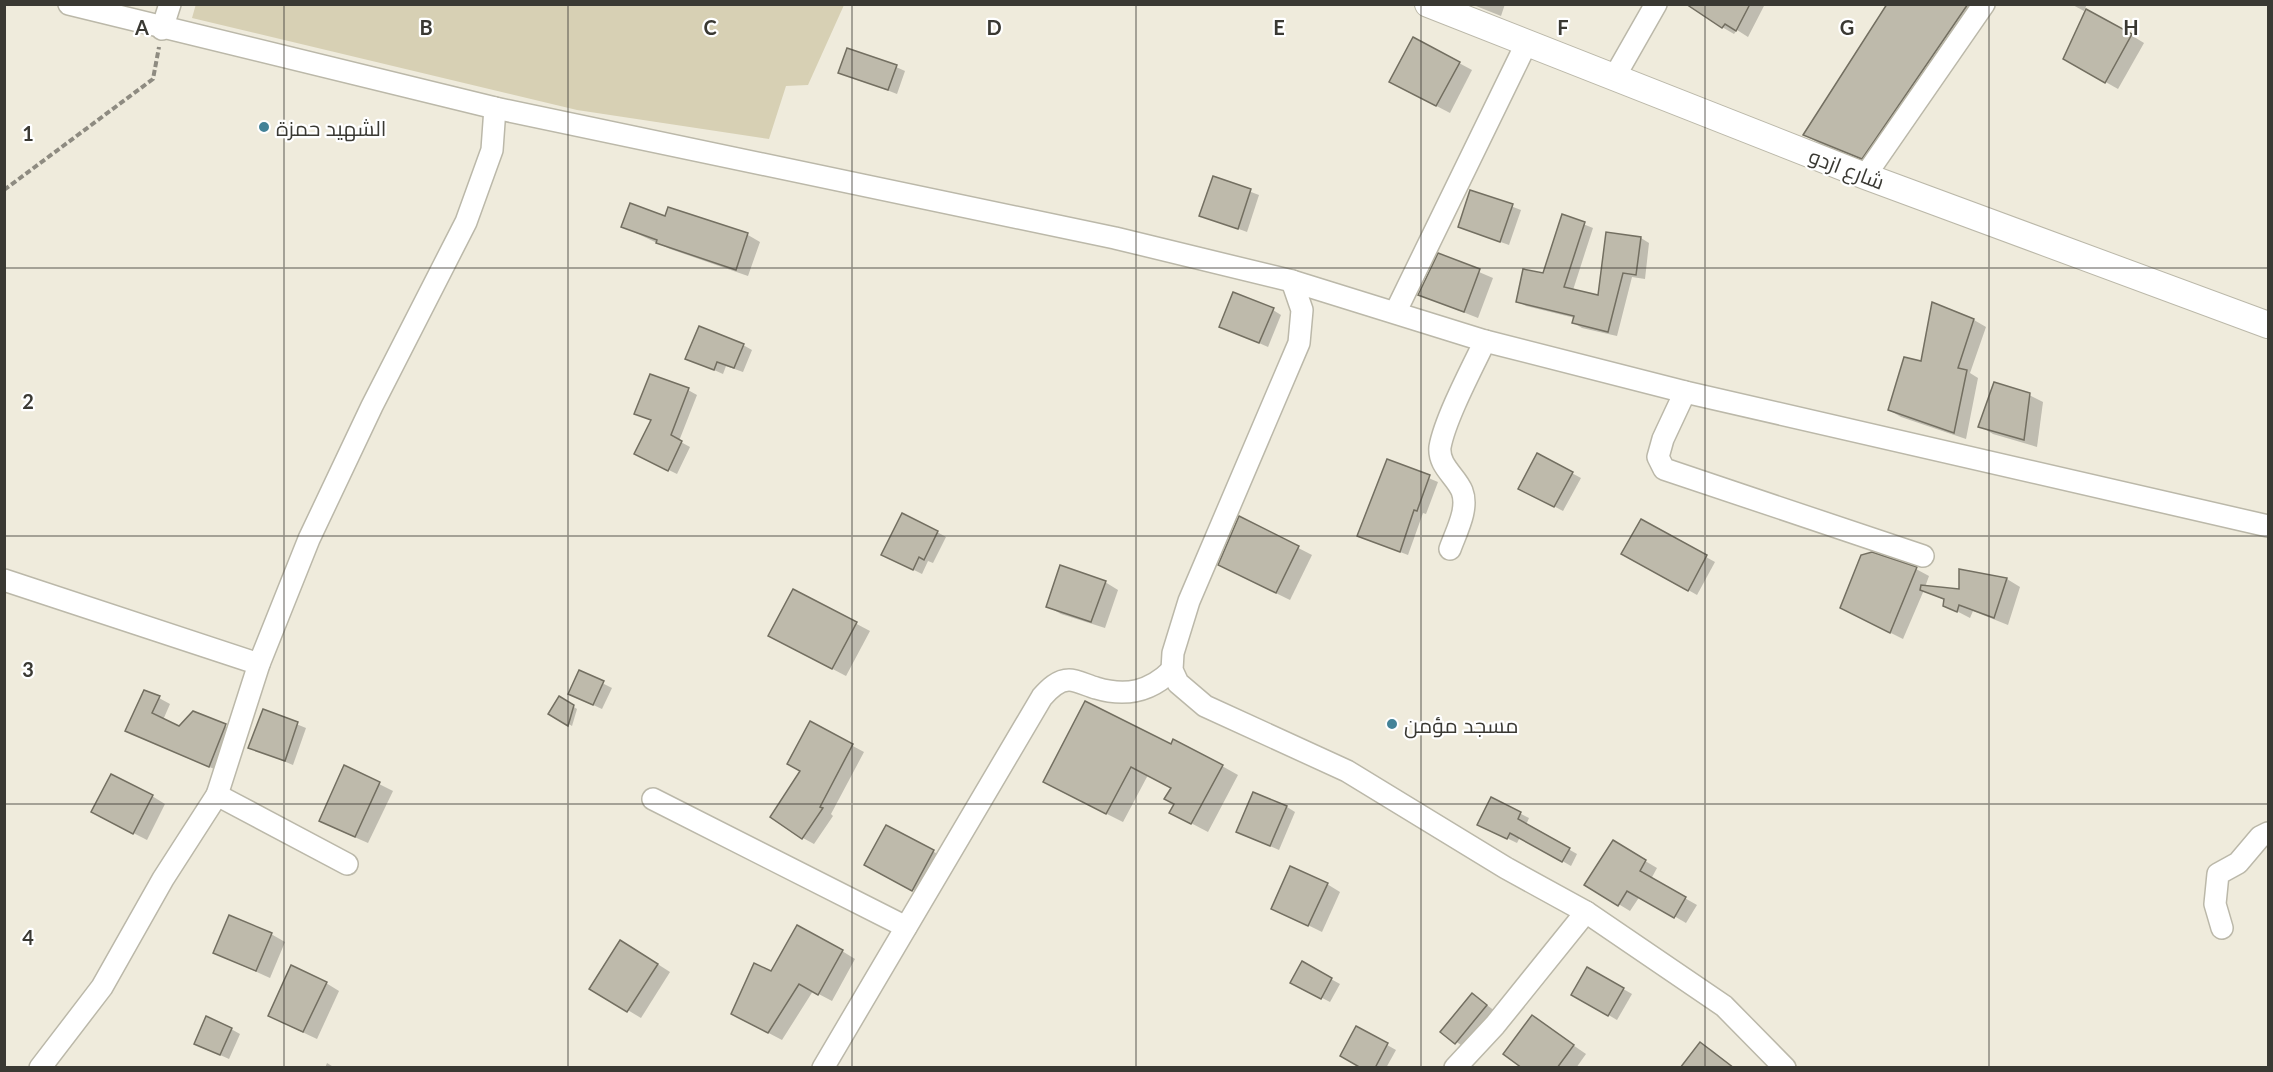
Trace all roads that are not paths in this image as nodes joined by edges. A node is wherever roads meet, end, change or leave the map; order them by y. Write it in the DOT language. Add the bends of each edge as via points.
graph roads {
  1 [pos="69,4"];
  2 [pos="170,4"];
  3 [pos="1428,4"];
  4 [pos="1656,4"];
  5 [pos="1984,4"];
  6 [pos="162,29"];
  7 [pos="1527,42"];
  8 [pos="1615,76"];
  9 [pos="495,108"];
  10 [pos="1865,176"];
  11 [pos="1292,281"];
  12 [pos="1396,311"];
  13 [pos="2268,325"];
  14 [pos="1485,341"];
  15 [pos="1685,392"];
  16 [pos="2268,526"];
  17 [pos="1450,549"];
  18 [pos="1923,556"];
  19 [pos="4,580"];
  20 [pos="259,664"];
  21 [pos="1172,670"];
  22 [pos="217,795"];
  23 [pos="653,799"];
  24 [pos="2268,833"];
  25 [pos="347,864"];
  26 [pos="1586,912"];
  27 [pos="906,927"];
  28 [pos="2222,928"];
  29 [pos="40,1068"];
  30 [pos="823,1068"];
  31 [pos="1455,1068"];
  32 [pos="1785,1068"];
  1 -- 6 [label="street"];
  2 -- 6 [label="street"];
  3 -- 7 [label="street, شارع ازدو"];
  4 -- 8 [label="street"];
  5 -- 10 [label="street"];
  6 -- 9 [label="street"];
  7 -- 8 [label="street, شارع ازدو"];
  7 -- 12 [label="street"];
  8 -- 10 [label="street, شارع ازدو"];
  9 -- 11 [label="street" via="973,207"];
  9 -- 20 [label="street" via="492,150 465,222 309,539"];
  10 -- 13 [label="street, شارع ازدو"];
  11 -- 12 [label="street"];
  11 -- 21 [label="street" via="1302,310 1299,344 1189,601 1173,652"];
  12 -- 14 [label="street"];
  14 -- 15 [label="street"];
  14 -- 17 [label="street" via="1440,447 1441,459 1462,491 1464,508"];
  15 -- 16 [label="street"];
  15 -- 18 [label="street" via="1658,457 1664,469"];
  19 -- 20 [label="street"];
  20 -- 22 [label="street"];
  21 -- 26 [label="street" via="1178,684 1205,706 1347,771"];
  21 -- 27 [label="street" via="1158,684 1138,692 1119,693 1068,680 1052,686"];
  22 -- 25 [label="street"];
  22 -- 29 [label="street" via="163,879 102,987"];
  23 -- 27 [label="street"];
  24 -- 28 [label="street" via="2238,863 2218,874 2215,904"];
  26 -- 31 [label="street"];
  26 -- 32 [label="street" via="1724,1006"];
  27 -- 30 [label="street"];
}
